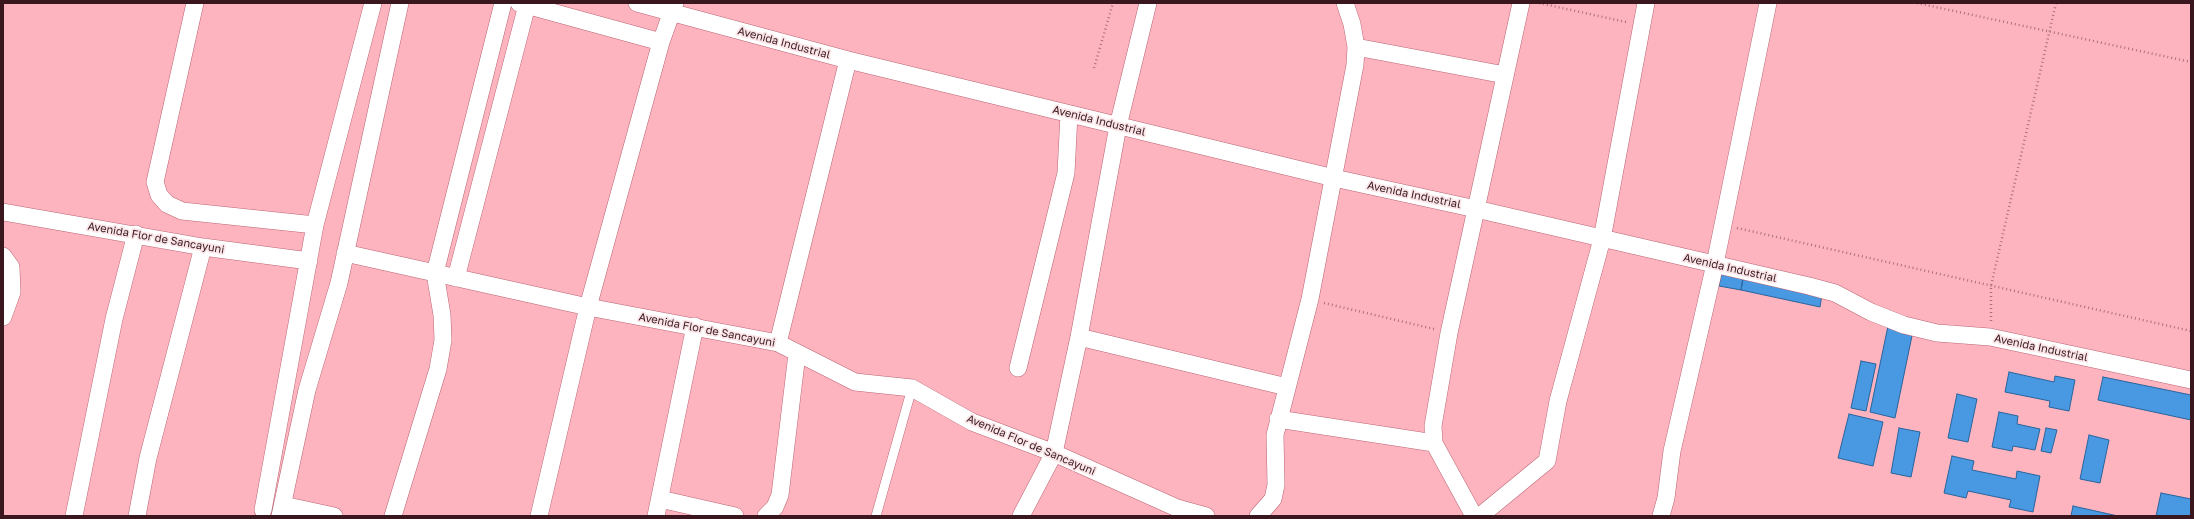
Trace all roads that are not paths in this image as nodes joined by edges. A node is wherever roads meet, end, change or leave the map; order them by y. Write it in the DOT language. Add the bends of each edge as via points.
graph roads {
  1 [pos="195,3"];
  2 [pos="373,3"];
  3 [pos="400,3"];
  4 [pos="503,3"];
  5 [pos="637,3"];
  6 [pos="1148,3"];
  7 [pos="1345,3"];
  8 [pos="1521,3"];
  9 [pos="1646,3"];
  10 [pos="1768,3"];
  11 [pos="523,4"];
  12 [pos="666,6"];
  13 [pos="661,42"];
  14 [pos="1356,47"];
  15 [pos="848,60"];
  16 [pos="1505,75"];
  17 [pos="1069,114"];
  18 [pos="1118,126"];
  19 [pos="1334,178"];
  20 [pos="1476,209"];
  21 [pos="3,212"];
  22 [pos="315,225"];
  23 [pos="136,234"];
  24 [pos="1602,239"];
  25 [pos="203,247"];
  26 [pos="345,253"];
  27 [pos="3,256"];
  28 [pos="310,261"];
  29 [pos="1715,264"];
  30 [pos="435,273"];
  31 [pos="456,278"];
  32 [pos="588,307"];
  33 [pos="3,317"];
  34 [pos="695,326"];
  35 [pos="1079,337"];
  36 [pos="778,343"];
  37 [pos="797,354"];
  38 [pos="1018,368"];
  39 [pos="2191,380"];
  40 [pos="1288,387"];
  41 [pos="912,388"];
  42 [pos="1278,419"];
  43 [pos="1434,443"];
  44 [pos="1054,453"];
  45 [pos="660,498"];
  46 [pos="263,510"];
  47 [pos="282,510"];
  48 [pos="74,516"];
  49 [pos="137,516"];
  50 [pos="334,516"];
  51 [pos="393,516"];
  52 [pos="539,516"];
  53 [pos="656,516"];
  54 [pos="734,516"];
  55 [pos="766,516"];
  56 [pos="876,516"];
  57 [pos="1021,516"];
  58 [pos="1206,516"];
  59 [pos="1258,516"];
  60 [pos="1474,516"];
  61 [pos="1480,516"];
  62 [pos="1661,516"];
  1 -- 22 [label="street" via="155,182 159,195 168,204 182,211"];
  2 -- 22 [label="street"];
  3 -- 26 [label="street"];
  4 -- 30 [label="street"];
  5 -- 12 [label="street, Avenida Industrial"];
  6 -- 18 [label="street"];
  7 -- 14 [label="street"];
  8 -- 16 [label="street"];
  9 -- 24 [label="street"];
  10 -- 29 [label="street"];
  11 -- 13 [label="street"];
  11 -- 31 [label="street"];
  12 -- 13 [label="street"];
  12 -- 15 [label="street, Avenida Industrial"];
  13 -- 32 [label="street"];
  14 -- 16 [label="street"];
  14 -- 19 [label="street"];
  15 -- 17 [label="street, Avenida Industrial"];
  15 -- 36 [label="street"];
  16 -- 20 [label="street"];
  17 -- 18 [label="street, Avenida Industrial"];
  17 -- 38 [label="street" via="1066,173"];
  18 -- 19 [label="street, Avenida Industrial"];
  18 -- 35 [label="street"];
  19 -- 20 [label="street, Avenida Industrial"];
  19 -- 40 [label="street" via="1310,299"];
  20 -- 24 [label="street, Avenida Industrial"];
  20 -- 43 [label="street" via="1450,333 1434,426"];
  21 -- 23 [label="street, Avenida Flor de Sancayuni"];
  22 -- 28 [label="street"];
  23 -- 25 [label="street, Avenida Flor de Sancayuni"];
  23 -- 48 [label="street" via="114,319"];
  24 -- 29 [label="street, Avenida Industrial"];
  24 -- 61 [label="street" via="1558,401 1547,461"];
  25 -- 28 [label="street, Avenida Flor de Sancayuni"];
  25 -- 49 [label="street" via="148,458"];
  26 -- 30 [label="street, Avenida Flor de Sancayuni"];
  26 -- 47 [label="street" via="339,283 307,390"];
  27 -- 33 [label="street" via="11,267 12,292"];
  28 -- 46 [label="street"];
  29 -- 39 [label="street, Avenida Industrial" via="1835,294 1904,325 1937,334 1990,337"];
  29 -- 62 [label="street" via="1672,451"];
  30 -- 31 [label="street, Avenida Flor de Sancayuni"];
  30 -- 51 [label="street" via="443,340 438,368"];
  31 -- 32 [label="street, Avenida Flor de Sancayuni"];
  32 -- 34 [label="street, Avenida Flor de Sancayuni"];
  32 -- 52 [label="street"];
  34 -- 36 [label="street, Avenida Flor de Sancayuni"];
  34 -- 45 [label="street"];
  35 -- 40 [label="street"];
  35 -- 44 [label="street"];
  36 -- 37 [label="street, Avenida Flor de Sancayuni"];
  37 -- 41 [label="street, Avenida Flor de Sancayuni" via="855,382"];
  37 -- 55 [label="street" via="780,495 775,507"];
  40 -- 42 [label="street"];
  41 -- 44 [label="street, Avenida Flor de Sancayuni" via="972,422"];
  41 -- 56 [label="lane"];
  42 -- 43 [label="street"];
  42 -- 59 [label="street" via="1275,435 1276,485 1273,499"];
  43 -- 60 [label="street"];
  44 -- 57 [label="street"];
  44 -- 58 [label="street, Avenida Flor de Sancayuni" via="1176,508"];
  45 -- 53 [label="street"];
  45 -- 54 [label="street"];
  47 -- 50 [label="street"];
}
